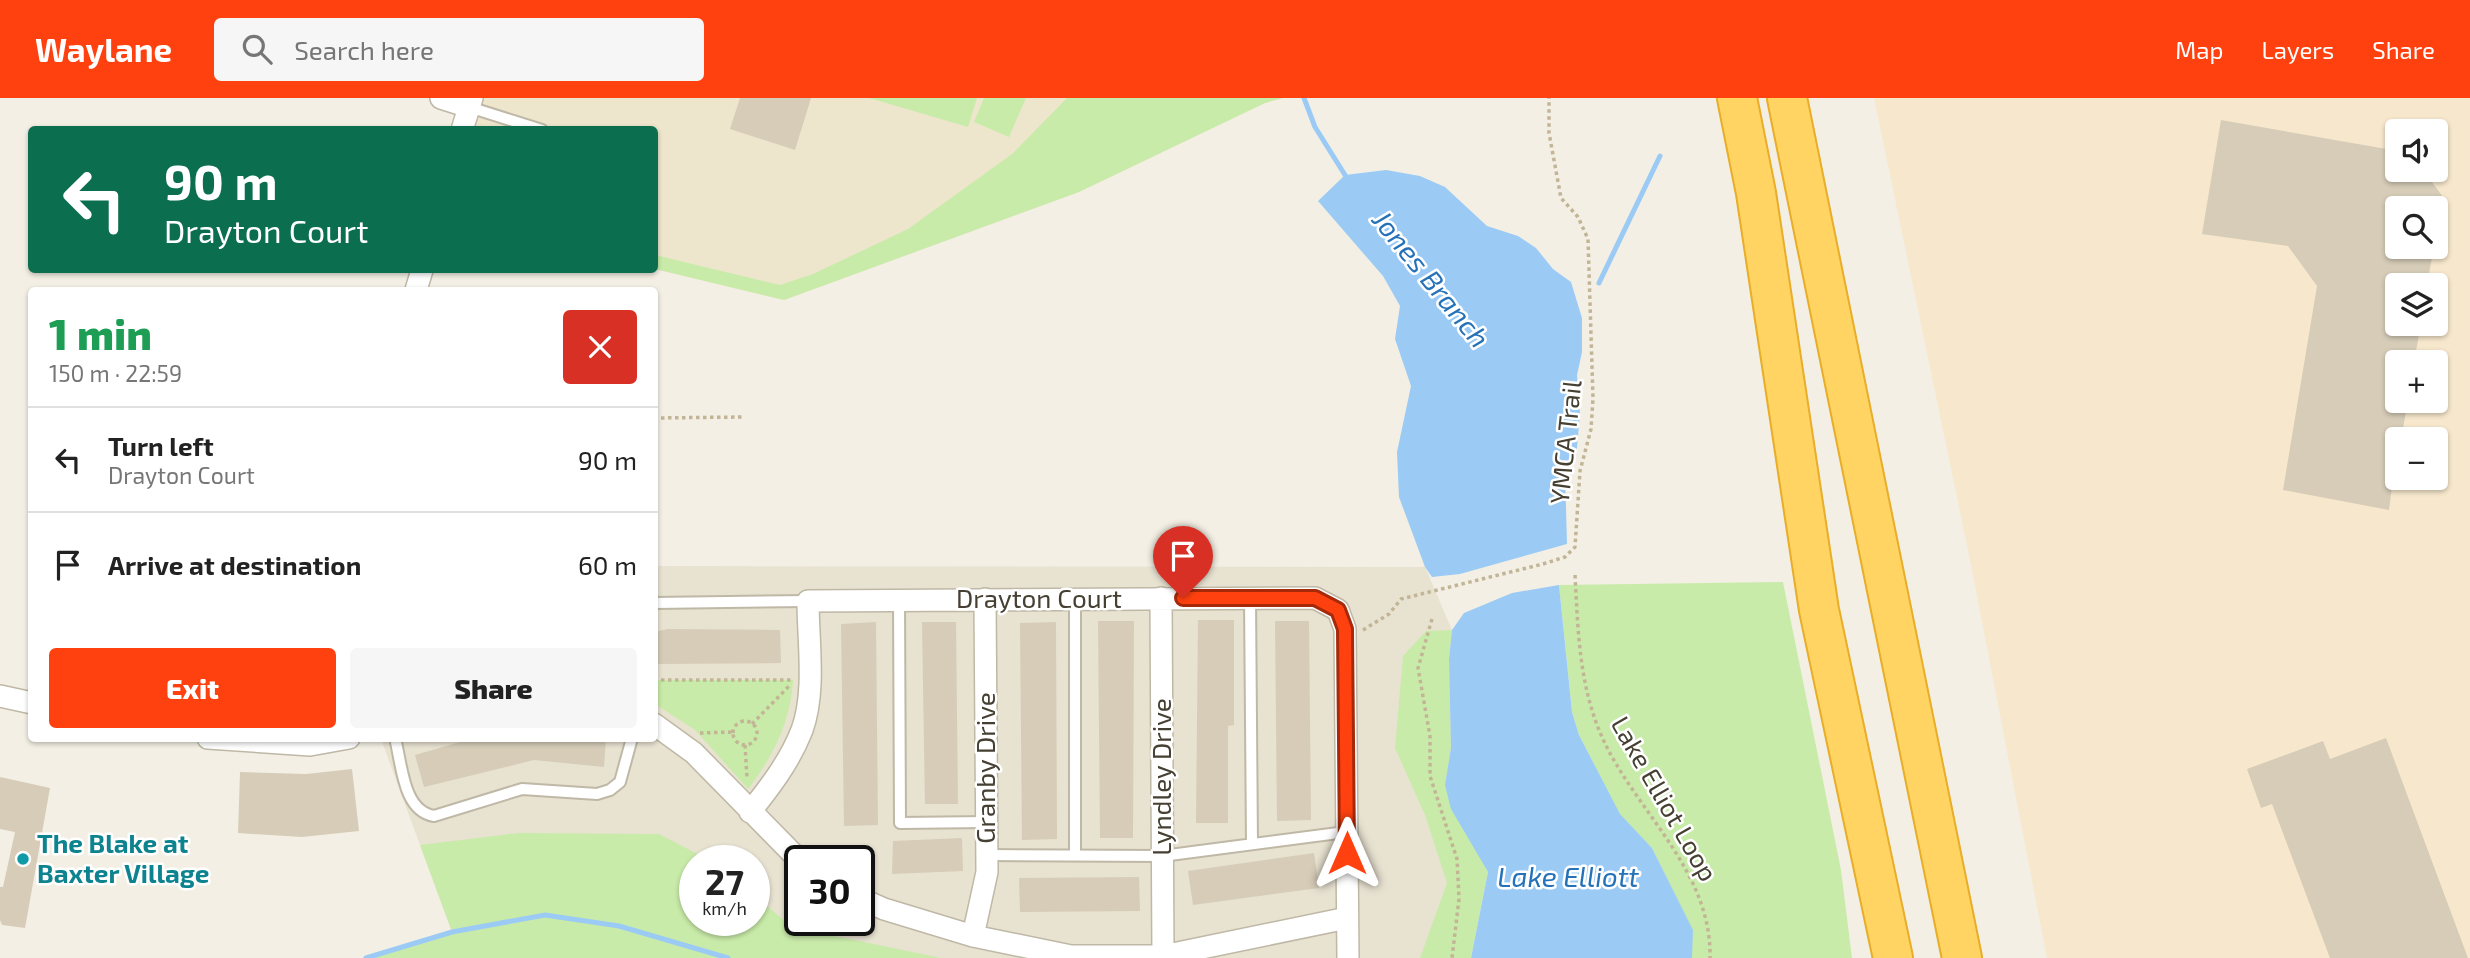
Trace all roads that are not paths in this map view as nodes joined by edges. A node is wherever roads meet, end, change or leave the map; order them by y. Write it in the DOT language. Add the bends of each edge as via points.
graph roads {
  1 [pos="441,98"];
  2 [pos="1737,98"];
  3 [pos="1787,98"];
  4 [pos="470,102"];
  5 [pos="463,126"];
  6 [pos="532,126"];
  7 [pos="1161,598"];
  8 [pos="1250,598"];
  9 [pos="899,599"];
  10 [pos="985,599"];
  11 [pos="1075,599"];
  12 [pos="808,601"];
  13 [pos="658,603"];
  14 [pos="0,696"];
  15 [pos="28,702"];
  16 [pos="658,727"];
  17 [pos="252,742"];
  18 [pos="306,742"];
  19 [pos="396,742"];
  20 [pos="631,742"];
  21 [pos="750,812"];
  22 [pos="987,822"];
  23 [pos="1346,832"];
  24 [pos="1252,844"];
  25 [pos="784,845"];
  26 [pos="987,855"];
  27 [pos="1075,855"];
  28 [pos="1162,856"];
  29 [pos="875,905"];
  30 [pos="1347,918"];
  31 [pos="973,936"];
  32 [pos="1163,956"];
  33 [pos="1348,958"];
  34 [pos="1893,958"];
  35 [pos="1962,958"];
  1 -- 4 [label="street"];
  2 -- 34 [label="highway" via="1756,193 1819,610"];
  3 -- 35 [label="highway"];
  4 -- 5 [label="street"];
  4 -- 6 [label="lane"];
  7 -- 8 [label="street, Drayton Court"];
  7 -- 11 [label="street, Drayton Court"];
  7 -- 28 [label="street, Lyndley Drive"];
  8 -- 23 [label="street, Drayton Court" via="1315,598 1338,610 1345,638"];
  8 -- 24 [label="lane"];
  9 -- 10 [label="street, Drayton Court"];
  9 -- 12 [label="street, Drayton Court"];
  9 -- 22 [label="lane" via="900,823"];
  10 -- 11 [label="street, Drayton Court"];
  10 -- 22 [label="street, Granby Drive"];
  11 -- 27 [label="lane"];
  12 -- 13 [label="lane"];
  12 -- 21 [label="street" via="808,697 802,729 777,778"];
  14 -- 15 [label="street"];
  16 -- 21 [label="street" via="694,753"];
  17 -- 18 [label="street"];
  19 -- 20 [label="lane" via="412,804 421,814 434,816 522,789 597,794 610,790 620,782"];
  21 -- 25 [label="street"];
  22 -- 26 [label="street, Granby Drive"];
  23 -- 24 [label="lane"];
  23 -- 30 [label="street, Drayton Court"];
  24 -- 28 [label="lane"];
  26 -- 27 [label="lane"];
  26 -- 31 [label="street, Granby Drive"];
  27 -- 28 [label="lane"];
  28 -- 32 [label="street, Lyndley Drive"];
  29 -- 31 [label="street"];
  30 -- 32 [label="street"];
  30 -- 33 [label="street, Drayton Court"];
  31 -- 32 [label="street" via="1071,956"];
}
